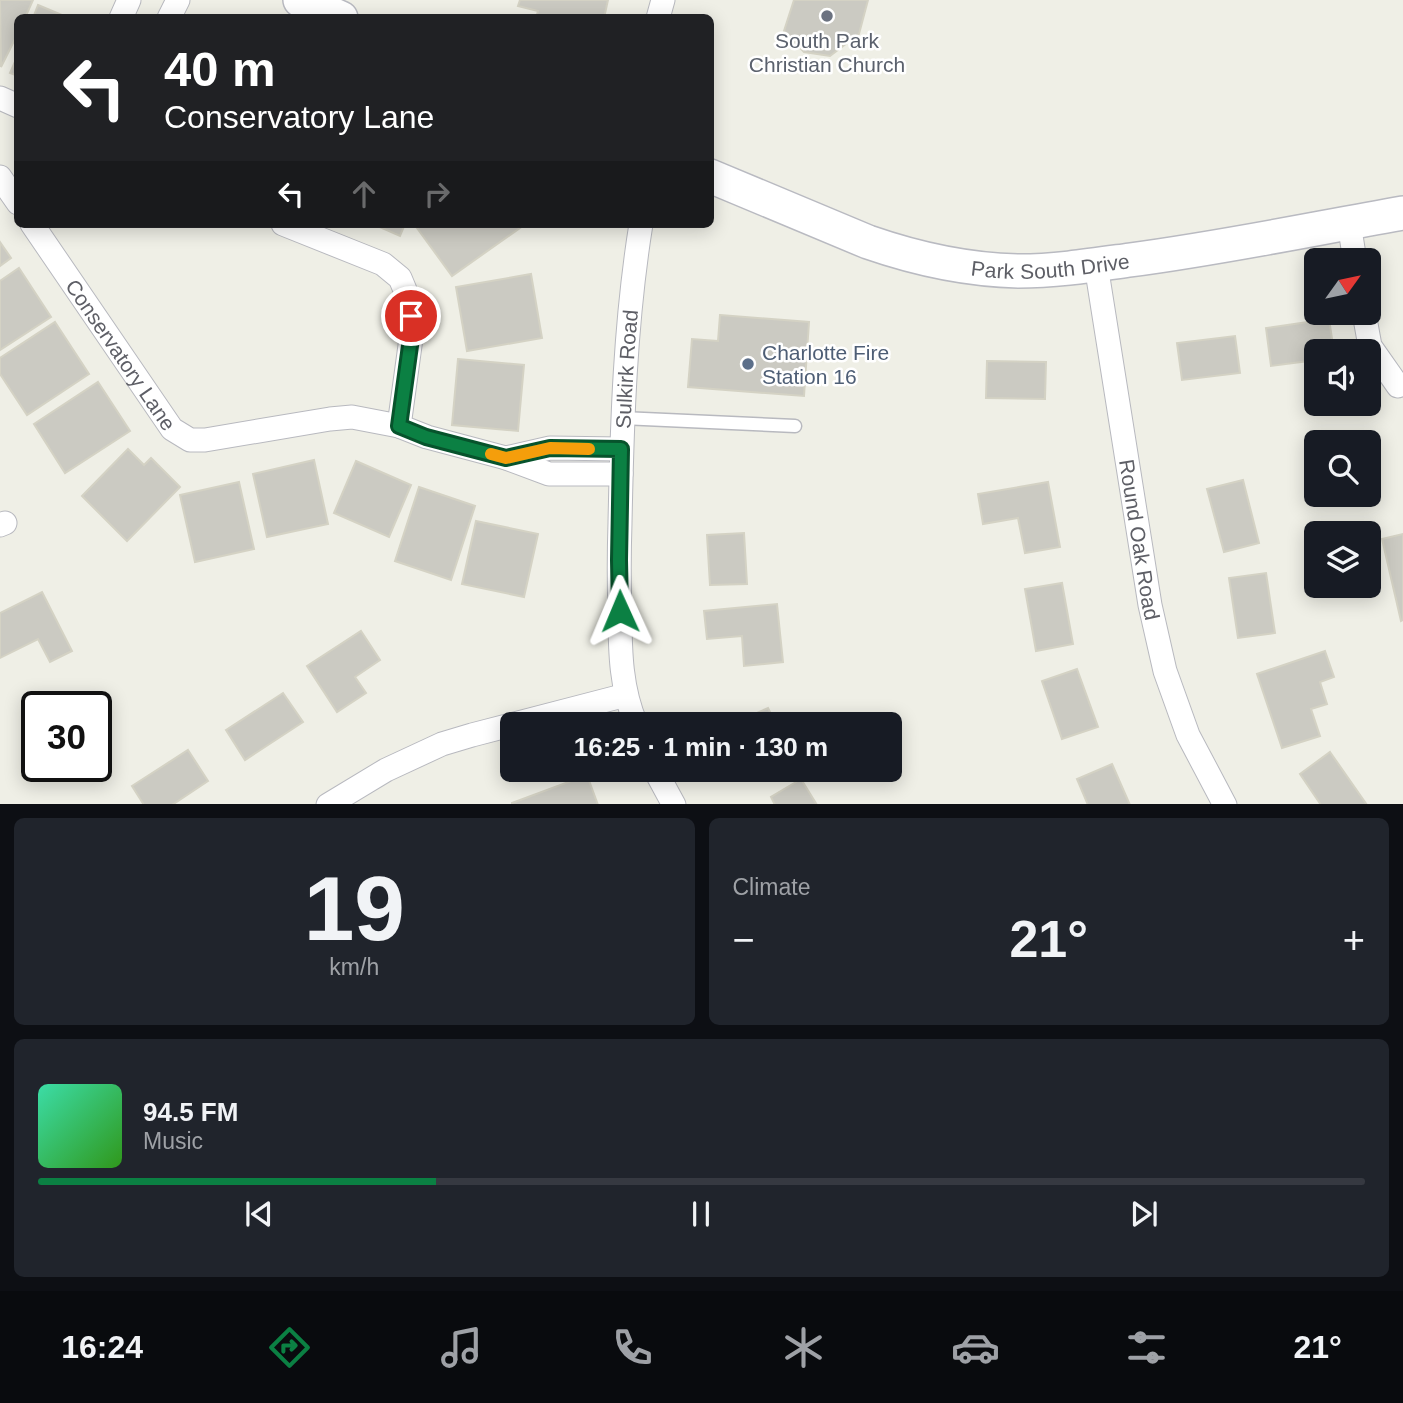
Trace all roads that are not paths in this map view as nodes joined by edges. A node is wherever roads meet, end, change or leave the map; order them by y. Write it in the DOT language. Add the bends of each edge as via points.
graph roads {
  1 [pos="300,0"];
  2 [pos="332,14"];
  3 [pos="0,177"];
  4 [pos="714,178"];
  5 [pos="14,197"];
  6 [pos="1403,214"];
  7 [pos="1349,223"];
  8 [pos="35,228"];
  9 [pos="294,228"];
  10 [pos="641,228"];
  11 [pos="1353,248"];
  12 [pos="1096,265"];
  13 [pos="1366,326"];
  14 [pos="1401,390"];
  15 [pos="622,418"];
  16 [pos="399,426"];
  17 [pos="795,426"];
  18 [pos="621,449"];
  19 [pos="506,458"];
  20 [pos="621,474"];
  21 [pos="626,695"];
  22 [pos="632,712"];
  23 [pos="662,782"];
  24 [pos="328,804"];
  25 [pos="674,804"];
  26 [pos="1225,804"];
  1 -- 2 [label="street"];
  3 -- 5 [label="street"];
  4 -- 12 [label="street, Park South Drive" via="869,242 949,264 1018,271"];
  6 -- 7 [label="street, Park South Drive"];
  7 -- 11 [label="street"];
  7 -- 12 [label="street, Park South Drive"];
  8 -- 16 [label="street, Conservatory Lane" via="172,429 182,436 205,440 352,416"];
  9 -- 16 [label="street" via="383,264 400,278 410,302 412,331"];
  10 -- 15 [label="street, Sulkirk Road"];
  12 -- 26 [label="street, Round Oak Road" via="1150,605 1165,671 1188,734"];
  13 -- 14 [label="street" via="1370,346"];
  15 -- 17 [label="lane"];
  15 -- 18 [label="street, Sulkirk Road"];
  16 -- 19 [label="street, Conservatory Lane"];
  18 -- 19 [label="street, Conservatory Lane" via="550,448"];
  18 -- 20 [label="street, Sulkirk Road"];
  19 -- 20 [label="street, Conservatory Lane" via="549,474"];
  20 -- 21 [label="street, Sulkirk Road" via="620,649"];
  21 -- 22 [label="street, Sulkirk Road"];
  21 -- 24 [label="street" via="442,744"];
  23 -- 25 [label="street"];
}
